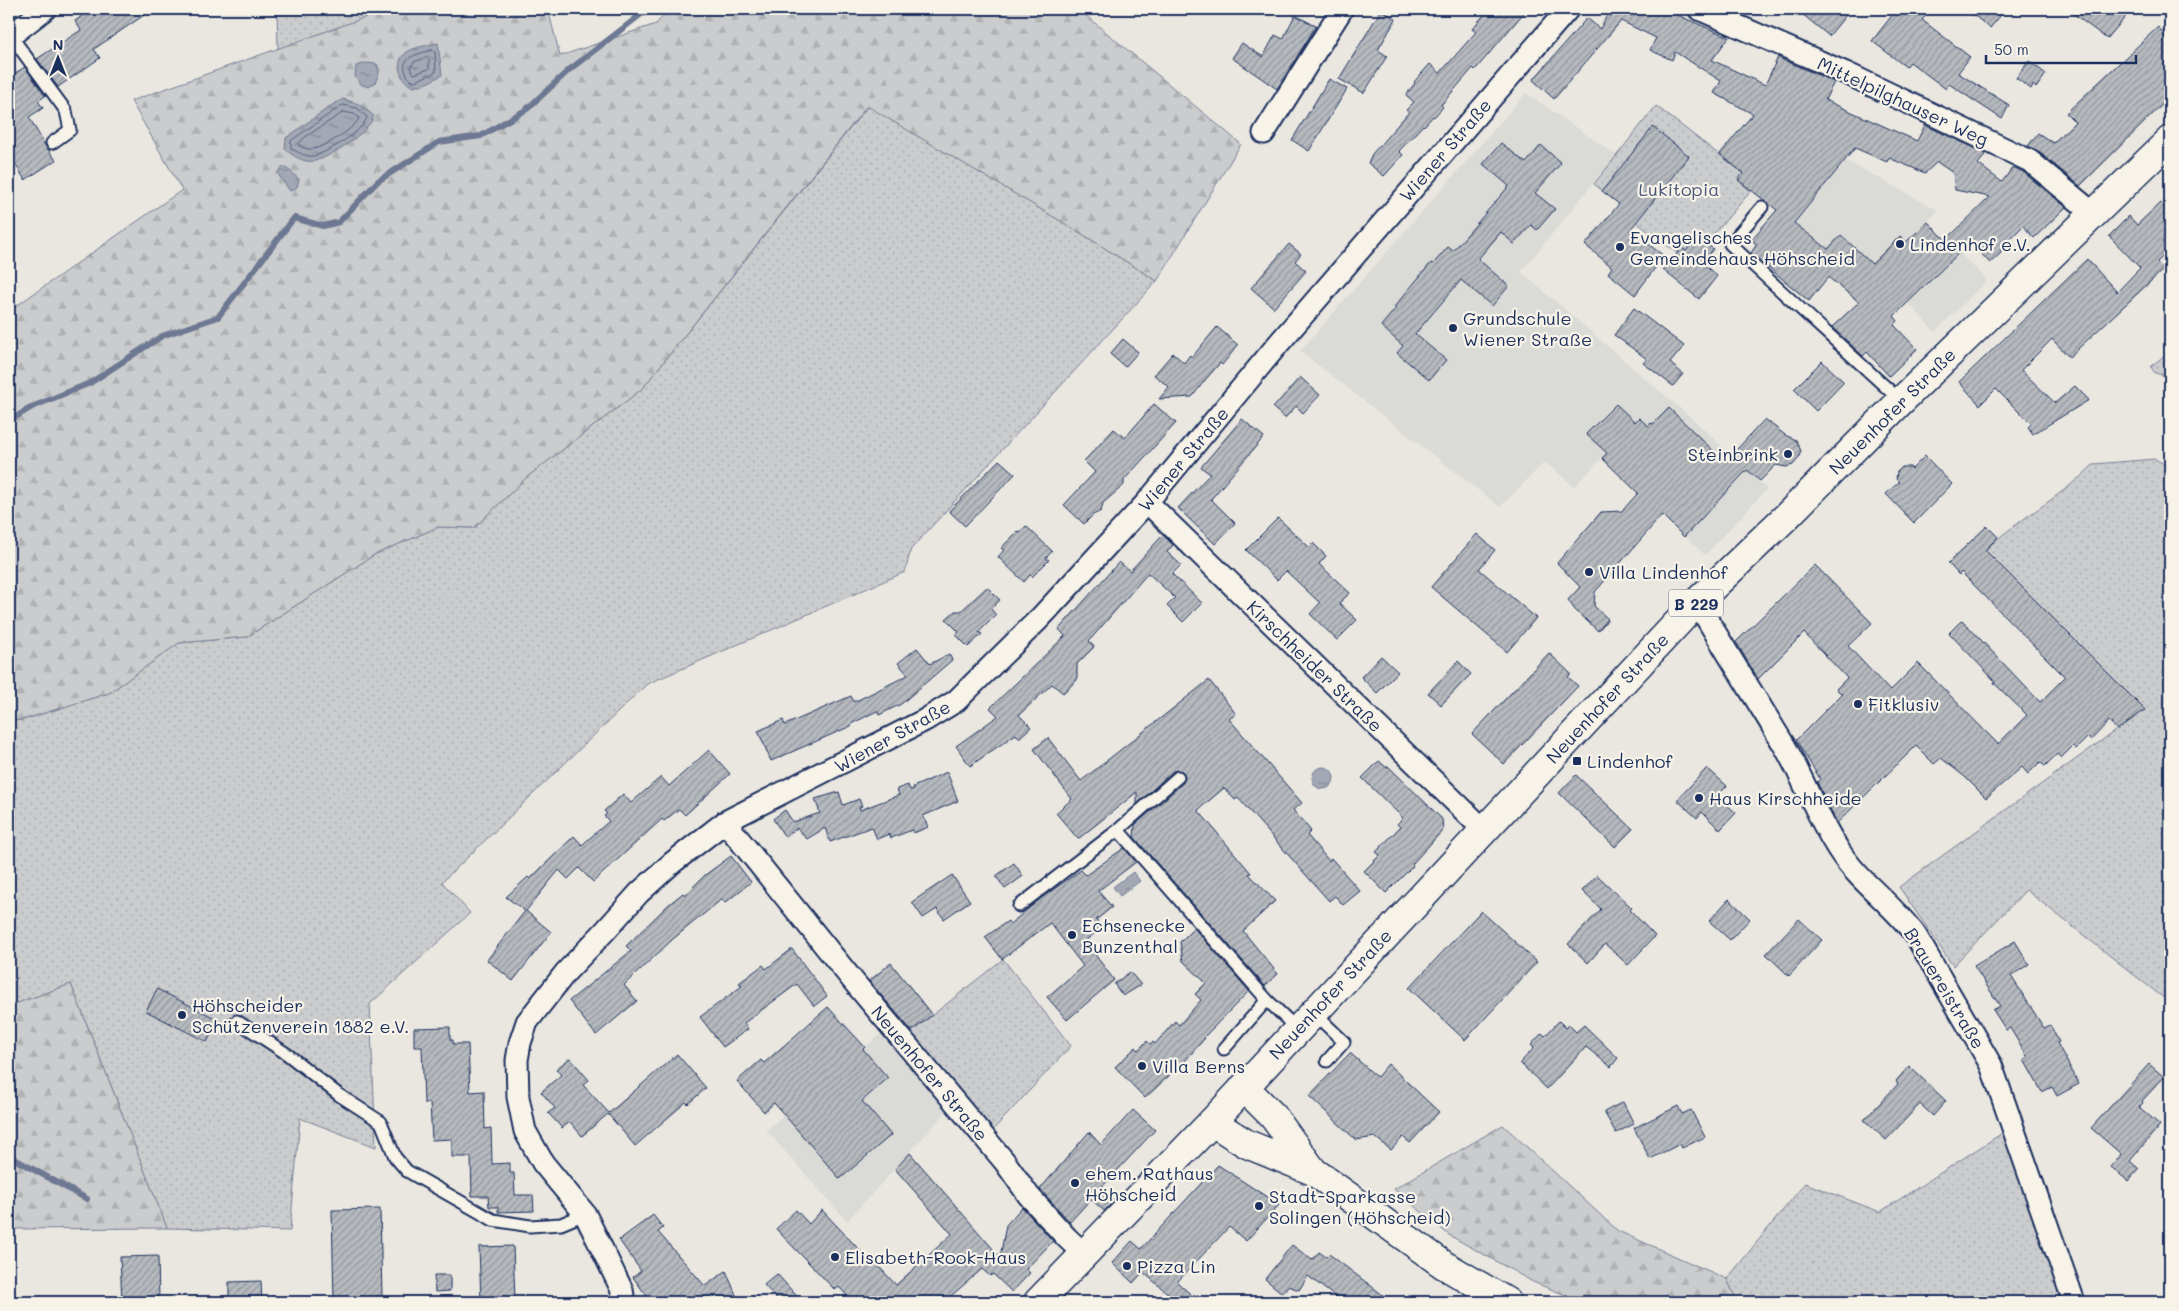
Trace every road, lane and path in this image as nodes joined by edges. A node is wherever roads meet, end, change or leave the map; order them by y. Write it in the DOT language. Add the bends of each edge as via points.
graph roads {
  1 [pos="46,9"];
  2 [pos="1342,9"];
  3 [pos="1568,9"];
  4 [pos="1699,9"];
  5 [pos="10,37"];
  6 [pos="1264,133"];
  7 [pos="2170,140"];
  8 [pos="52,143"];
  9 [pos="1762,207"];
  10 [pos="2094,214"];
  11 [pos="1901,401"];
  12 [pos="1147,502"];
  13 [pos="1697,602"];
  14 [pos="1178,778"];
  15 [pos="725,822"];
  16 [pos="1118,830"];
  17 [pos="1484,830"];
  18 [pos="1019,906"];
  19 [pos="1267,1000"];
  20 [pos="237,1021"];
  21 [pos="1305,1021"];
  22 [pos="1224,1049"];
  23 [pos="1327,1061"];
  24 [pos="1244,1087"];
  25 [pos="1212,1122"];
  26 [pos="1313,1171"];
  27 [pos="585,1214"];
  28 [pos="1085,1255"];
  29 [pos="624,1302"];
  30 [pos="1038,1302"];
  31 [pos="1508,1302"];
  32 [pos="2074,1302"];
  1 -- 5 [label="street"];
  2 -- 6 [label="street"];
  3 -- 12 [label="street, Wiener Straße" via="1279,343"];
  4 -- 10 [label="street, Mittelpilghauser Weg" via="1842,71 2030,161"];
  5 -- 8 [label="lane" via="66,111 70,130"];
  7 -- 10 [label="main road, Neuenhofer Straße / B 229"];
  9 -- 11 [label="lane" via="1730,244"];
  10 -- 11 [label="main road, Neuenhofer Straße / B 229"];
  11 -- 13 [label="main road, Neuenhofer Straße / B 229"];
  12 -- 15 [label="street, Wiener Straße" via="1041,617 956,701"];
  12 -- 17 [label="street, Kirschheider Straße"];
  13 -- 17 [label="main road, Neuenhofer Straße / B 229"];
  13 -- 32 [label="street, Brauereistraße" via="1784,744 1840,853 1904,919 1991,1065"];
  14 -- 16 [label="lane"];
  15 -- 27 [label="street, Wiener Straße" via="697,842 640,893 566,972 527,1022 517,1060 520,1112 525,1131 534,1150"];
  15 -- 28 [label="street, Neuenhofer Straße" via="854,982 945,1088 1029,1196"];
  16 -- 18 [label="lane"];
  16 -- 19 [label="lane"];
  17 -- 21 [label="main road, Neuenhofer Straße / B 229"];
  19 -- 21 [label="lane"];
  19 -- 22 [label="lane"];
  20 -- 27 [label="lane" via="381,1122 395,1157 407,1171 493,1220 530,1226 561,1224"];
  21 -- 23 [label="lane" via="1344,1042"];
  21 -- 24 [label="main road, Neuenhofer Straße / B 229"];
  24 -- 25 [label="main road, Neuenhofer Straße / B 229"];
  24 -- 26 [label="main road" via="1274,1116"];
  25 -- 26 [label="main road" via="1247,1144"];
  25 -- 28 [label="main road, Neuenhofer Straße / B 229"];
  26 -- 31 [label="main road" via="1444,1265"];
  27 -- 29 [label="street, Wiener Straße" via="622,1290"];
  28 -- 30 [label="main road, Neuenhofer Straße / B 229"];
}
